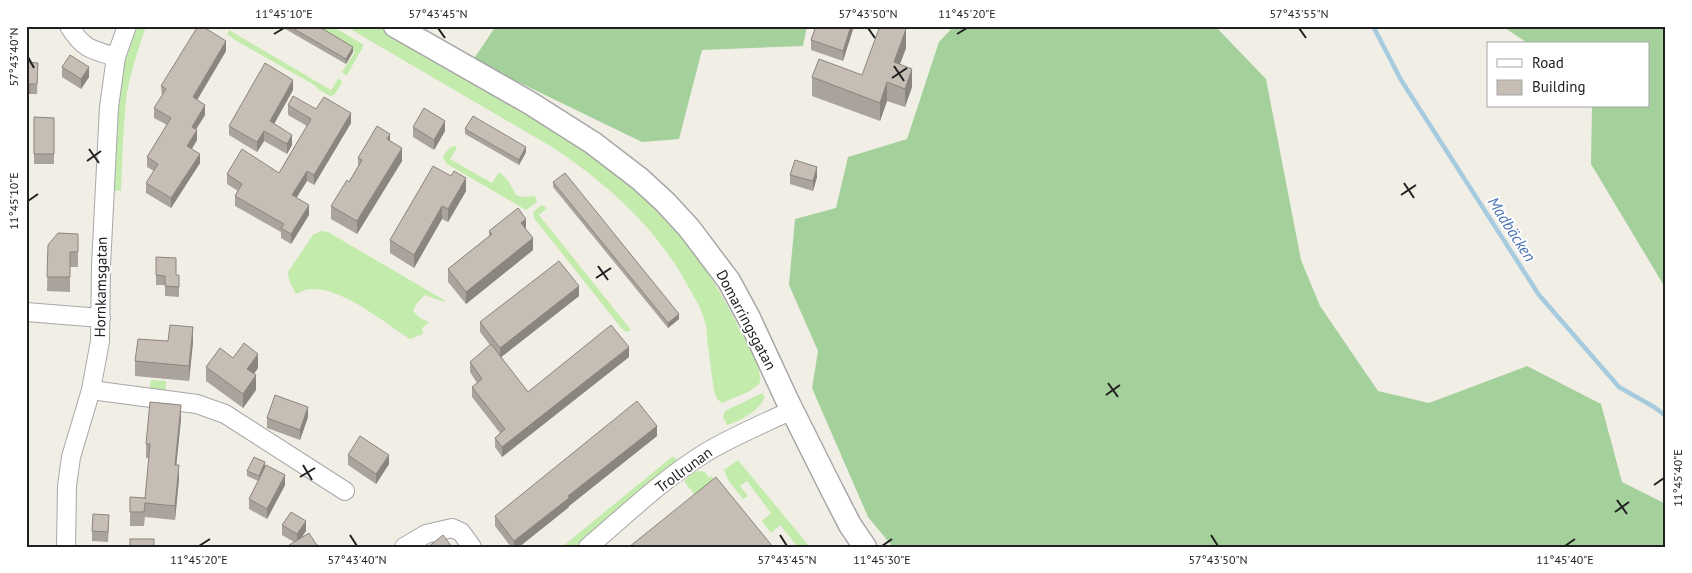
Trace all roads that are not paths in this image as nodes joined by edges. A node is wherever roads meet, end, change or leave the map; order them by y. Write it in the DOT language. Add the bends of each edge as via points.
graph roads {
  1 [pos="69,26"];
  2 [pos="127,26"];
  3 [pos="395,26"];
  4 [pos="116,57"];
  5 [pos="26,312"];
  6 [pos="101,318"];
  7 [pos="91,390"];
  8 [pos="792,410"];
  9 [pos="345,491"];
  10 [pos="66,547"];
  11 [pos="404,547"];
  12 [pos="472,547"];
  13 [pos="588,547"];
  14 [pos="865,547"];
  1 -- 4 [label="street" via="86,46"];
  2 -- 4 [label="street, Hornkamsgatan"];
  3 -- 8 [label="street, Domarringsgatan" via="593,143 665,202 729,281"];
  4 -- 6 [label="street, Hornkamsgatan" via="104,187"];
  5 -- 6 [label="street"];
  6 -- 7 [label="street, Hornkamsgatan"];
  7 -- 9 [label="street" via="197,404 225,414"];
  7 -- 10 [label="street, Hornkamsgatan" via="67,486"];
  8 -- 13 [label="street, Trollrunan" via="704,453"];
  8 -- 14 [label="street, Domarringsgatan"];
  11 -- 12 [label="street" via="426,534 452,528 462,532"];
}
